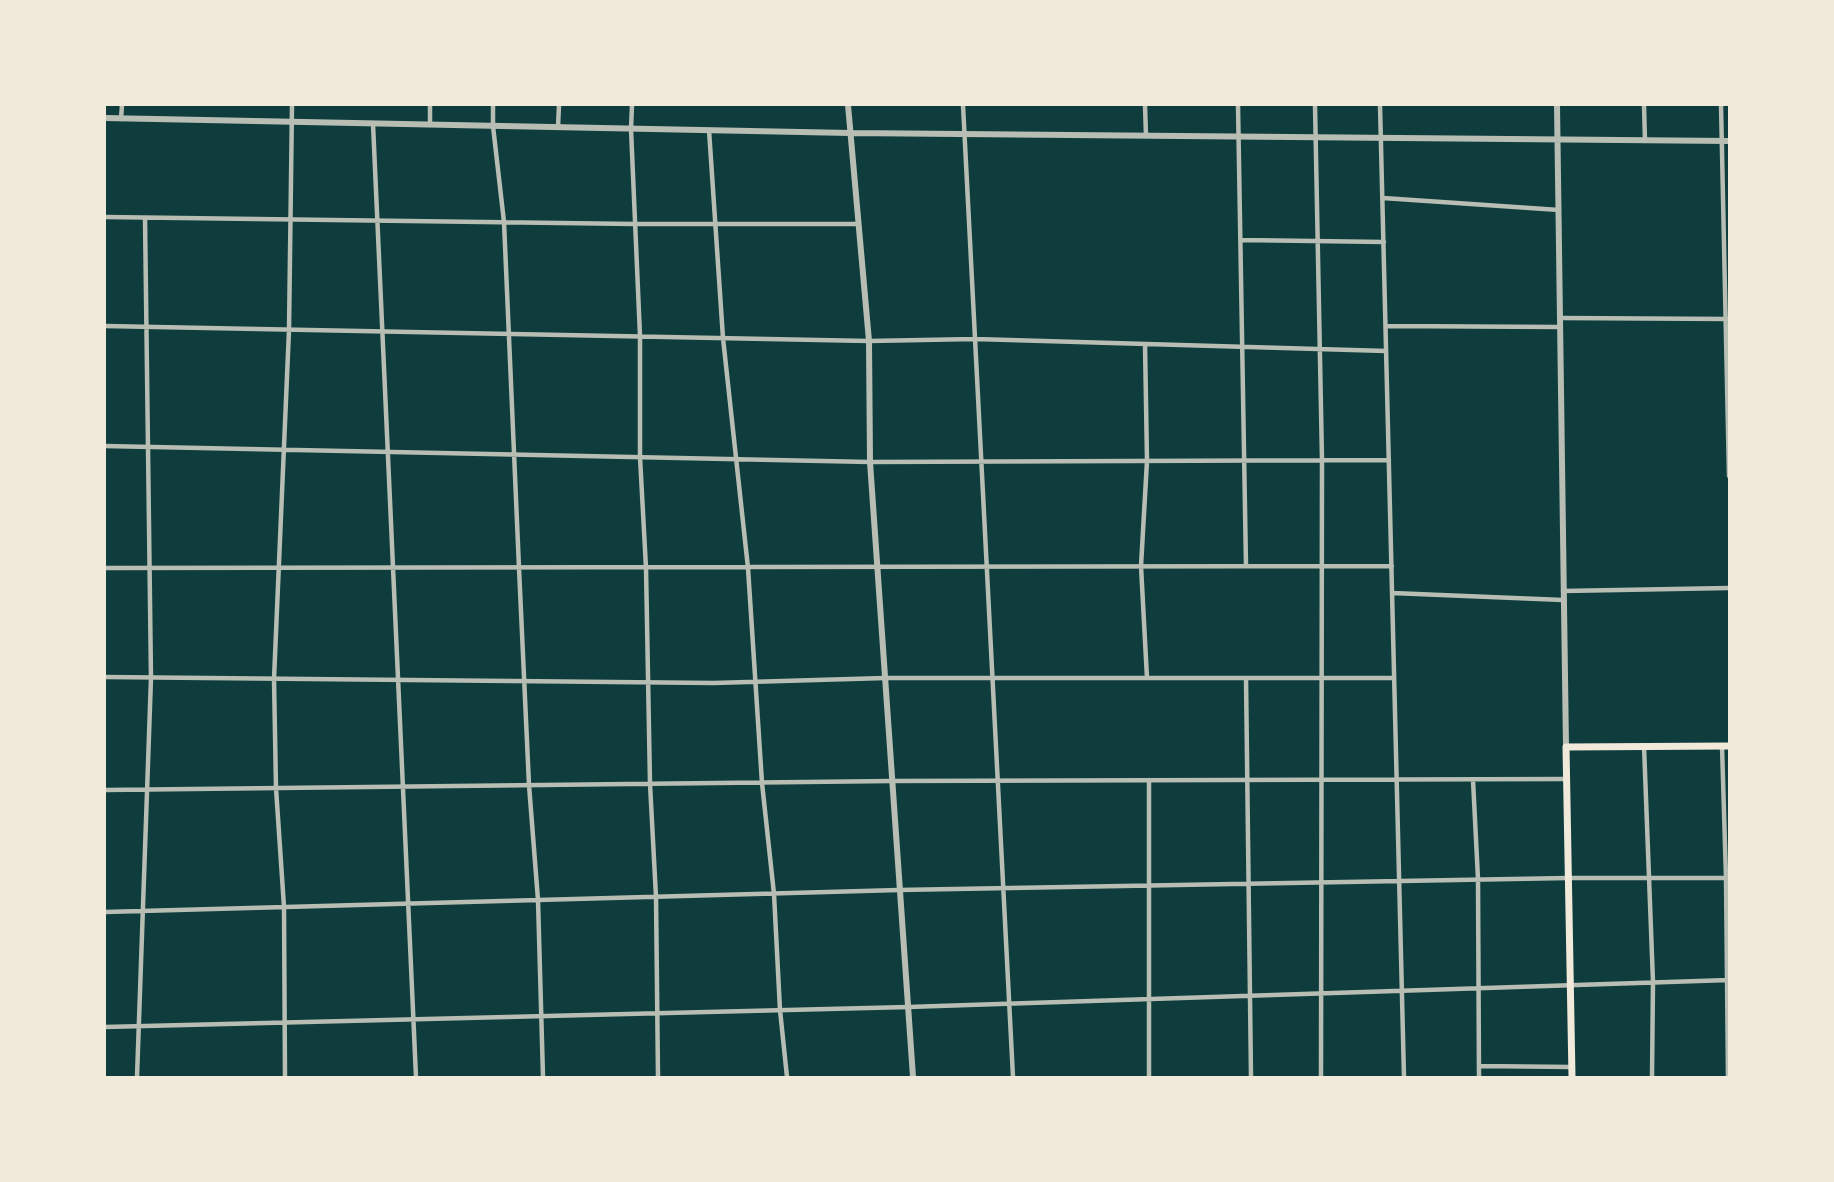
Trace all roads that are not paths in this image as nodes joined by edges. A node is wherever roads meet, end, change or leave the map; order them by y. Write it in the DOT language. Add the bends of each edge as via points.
graph roads {
  1 [pos="122,105"];
  2 [pos="292,105"];
  3 [pos="430,105"];
  4 [pos="493,105"];
  5 [pos="559,105"];
  6 [pos="632,105"];
  7 [pos="848,105"];
  8 [pos="963,105"];
  9 [pos="1145,105"];
  10 [pos="1238,105"];
  11 [pos="1315,105"];
  12 [pos="1380,105"];
  13 [pos="1557,105"];
  14 [pos="1644,105"];
  15 [pos="1721,105"];
  16 [pos="105,118"];
  17 [pos="122,119"];
  18 [pos="292,122"];
  19 [pos="373,124"];
  20 [pos="430,125"];
  21 [pos="493,126"];
  22 [pos="558,127"];
  23 [pos="632,129"];
  24 [pos="709,130"];
  25 [pos="850,133"];
  26 [pos="964,134"];
  27 [pos="1146,136"];
  28 [pos="1238,137"];
  29 [pos="1316,138"];
  30 [pos="1381,138"];
  31 [pos="1558,141"];
  32 [pos="1645,141"];
  33 [pos="1721,141"];
  34 [pos="1729,141"];
  35 [pos="1383,198"];
  36 [pos="1558,210"];
  37 [pos="105,217"];
  38 [pos="145,218"];
  39 [pos="290,220"];
  40 [pos="377,220"];
  41 [pos="504,222"];
  42 [pos="635,224"];
  43 [pos="714,224"];
  44 [pos="858,224"];
  45 [pos="1241,240"];
  46 [pos="1318,242"];
  47 [pos="1384,242"];
  48 [pos="1560,318"];
  49 [pos="1727,319"];
  50 [pos="105,326"];
  51 [pos="1386,326"];
  52 [pos="145,327"];
  53 [pos="1560,327"];
  54 [pos="289,330"];
  55 [pos="382,332"];
  56 [pos="510,334"];
  57 [pos="640,336"];
  58 [pos="723,338"];
  59 [pos="975,339"];
  60 [pos="869,341"];
  61 [pos="1145,344"];
  62 [pos="1244,347"];
  63 [pos="1321,349"];
  64 [pos="1386,351"];
  65 [pos="105,446"];
  66 [pos="149,447"];
  67 [pos="283,450"];
  68 [pos="388,452"];
  69 [pos="515,454"];
  70 [pos="1729,456"];
  71 [pos="640,457"];
  72 [pos="736,459"];
  73 [pos="1389,459"];
  74 [pos="1245,460"];
  75 [pos="1322,460"];
  76 [pos="1147,461"];
  77 [pos="870,462"];
  78 [pos="981,462"];
  79 [pos="1729,476"];
  80 [pos="1141,566"];
  81 [pos="1246,566"];
  82 [pos="1322,566"];
  83 [pos="1392,566"];
  84 [pos="987,567"];
  85 [pos="105,568"];
  86 [pos="150,568"];
  87 [pos="278,568"];
  88 [pos="393,568"];
  89 [pos="519,568"];
  90 [pos="646,568"];
  91 [pos="748,568"];
  92 [pos="877,568"];
  93 [pos="1729,588"];
  94 [pos="1563,591"];
  95 [pos="1392,593"];
  96 [pos="1563,600"];
  97 [pos="105,677"];
  98 [pos="151,678"];
  99 [pos="885,678"];
  100 [pos="992,678"];
  101 [pos="1147,678"];
  102 [pos="1246,678"];
  103 [pos="1320,678"];
  104 [pos="1394,678"];
  105 [pos="274,679"];
  106 [pos="398,680"];
  107 [pos="525,681"];
  108 [pos="647,682"];
  109 [pos="757,682"];
  110 [pos="1644,746"];
  111 [pos="1726,746"];
  112 [pos="1566,747"];
  113 [pos="1565,779"];
  114 [pos="1149,780"];
  115 [pos="1248,780"];
  116 [pos="1321,780"];
  117 [pos="1397,780"];
  118 [pos="1473,780"];
  119 [pos="892,781"];
  120 [pos="998,781"];
  121 [pos="762,783"];
  122 [pos="650,784"];
  123 [pos="529,785"];
  124 [pos="403,787"];
  125 [pos="276,788"];
  126 [pos="105,790"];
  127 [pos="148,790"];
  128 [pos="1568,878"];
  129 [pos="1649,878"];
  130 [pos="1728,878"];
  131 [pos="1478,879"];
  132 [pos="1399,881"];
  133 [pos="1321,882"];
  134 [pos="1247,884"];
  135 [pos="1149,885"];
  136 [pos="1003,888"];
  137 [pos="900,890"];
  138 [pos="774,894"];
  139 [pos="656,897"];
  140 [pos="538,900"];
  141 [pos="408,904"];
  142 [pos="284,907"];
  143 [pos="144,911"];
  144 [pos="105,912"];
  145 [pos="1728,980"];
  146 [pos="1653,982"];
  147 [pos="1570,984"];
  148 [pos="1479,987"];
  149 [pos="1402,990"];
  150 [pos="1320,993"];
  151 [pos="1249,995"];
  152 [pos="1149,999"];
  153 [pos="1009,1004"];
  154 [pos="908,1007"];
  155 [pos="780,1010"];
  156 [pos="658,1013"];
  157 [pos="540,1016"];
  158 [pos="413,1019"];
  159 [pos="284,1023"];
  160 [pos="137,1026"];
  161 [pos="105,1027"];
  162 [pos="1479,1066"];
  163 [pos="1572,1067"];
  164 [pos="136,1077"];
  165 [pos="285,1077"];
  166 [pos="416,1077"];
  167 [pos="543,1077"];
  168 [pos="658,1077"];
  169 [pos="788,1077"];
  170 [pos="913,1077"];
  171 [pos="1013,1077"];
  172 [pos="1149,1077"];
  173 [pos="1251,1077"];
  174 [pos="1321,1077"];
  175 [pos="1404,1077"];
  176 [pos="1479,1077"];
  177 [pos="1572,1077"];
  178 [pos="1652,1077"];
  179 [pos="1728,1077"];
  1 -- 17 [label="street"];
  2 -- 18 [label="street"];
  3 -- 20 [label="street"];
  4 -- 21 [label="street"];
  5 -- 22 [label="street"];
  6 -- 23 [label="street"];
  7 -- 25 [label="street"];
  8 -- 26 [label="street"];
  9 -- 27 [label="street"];
  10 -- 28 [label="street"];
  11 -- 29 [label="street"];
  12 -- 30 [label="street"];
  13 -- 31 [label="street"];
  14 -- 32 [label="street"];
  15 -- 33 [label="street"];
  16 -- 17 [label="street"];
  17 -- 18 [label="street"];
  18 -- 19 [label="street"];
  18 -- 39 [label="street"];
  19 -- 20 [label="street"];
  19 -- 40 [label="street"];
  20 -- 21 [label="street"];
  21 -- 22 [label="street"];
  21 -- 41 [label="street"];
  22 -- 23 [label="street"];
  23 -- 24 [label="street"];
  23 -- 42 [label="street"];
  24 -- 25 [label="street"];
  24 -- 43 [label="street"];
  25 -- 26 [label="street"];
  25 -- 44 [label="street"];
  26 -- 27 [label="street"];
  26 -- 59 [label="street"];
  27 -- 28 [label="street"];
  28 -- 29 [label="street"];
  28 -- 45 [label="street"];
  29 -- 30 [label="street"];
  29 -- 46 [label="street"];
  30 -- 31 [label="street"];
  30 -- 35 [label="street"];
  31 -- 32 [label="street"];
  31 -- 36 [label="street"];
  32 -- 33 [label="street"];
  33 -- 34 [label="street"];
  33 -- 49 [label="street"];
  35 -- 36 [label="street"];
  35 -- 47 [label="street"];
  36 -- 48 [label="street"];
  37 -- 38 [label="street"];
  38 -- 39 [label="street"];
  38 -- 52 [label="street"];
  39 -- 40 [label="street"];
  39 -- 54 [label="street"];
  40 -- 41 [label="street"];
  40 -- 55 [label="street"];
  41 -- 42 [label="street"];
  41 -- 56 [label="street"];
  42 -- 43 [label="street"];
  42 -- 57 [label="street"];
  43 -- 44 [label="street"];
  43 -- 58 [label="street"];
  44 -- 60 [label="street"];
  45 -- 46 [label="street"];
  45 -- 62 [label="street"];
  46 -- 47 [label="street"];
  46 -- 63 [label="street"];
  47 -- 51 [label="street"];
  48 -- 49 [label="street"];
  48 -- 53 [label="street"];
  49 -- 70 [label="street"];
  50 -- 52 [label="street"];
  51 -- 53 [label="street"];
  51 -- 64 [label="street"];
  52 -- 54 [label="street"];
  52 -- 66 [label="street"];
  53 -- 94 [label="street"];
  54 -- 55 [label="street"];
  54 -- 67 [label="street"];
  55 -- 56 [label="street"];
  55 -- 68 [label="street"];
  56 -- 57 [label="street"];
  56 -- 69 [label="street"];
  57 -- 58 [label="street"];
  57 -- 71 [label="street"];
  58 -- 60 [label="street"];
  58 -- 72 [label="street"];
  59 -- 60 [label="street"];
  59 -- 61 [label="street"];
  59 -- 78 [label="street"];
  60 -- 77 [label="street"];
  61 -- 62 [label="street"];
  61 -- 76 [label="street"];
  62 -- 63 [label="street"];
  62 -- 74 [label="street"];
  63 -- 64 [label="street"];
  63 -- 75 [label="street"];
  64 -- 73 [label="street"];
  65 -- 66 [label="street"];
  66 -- 67 [label="street"];
  66 -- 86 [label="street"];
  67 -- 68 [label="street"];
  67 -- 87 [label="street"];
  68 -- 69 [label="street"];
  68 -- 88 [label="street"];
  69 -- 71 [label="street"];
  69 -- 89 [label="street"];
  70 -- 79 [label="street"];
  71 -- 72 [label="street"];
  71 -- 90 [label="street"];
  72 -- 77 [label="street"];
  72 -- 91 [label="street"];
  73 -- 75 [label="street"];
  73 -- 83 [label="street"];
  74 -- 75 [label="street"];
  74 -- 76 [label="street"];
  74 -- 81 [label="street"];
  75 -- 82 [label="street"];
  76 -- 78 [label="street"];
  76 -- 80 [label="street"];
  77 -- 78 [label="street"];
  77 -- 92 [label="street"];
  78 -- 84 [label="street"];
  80 -- 81 [label="street"];
  80 -- 84 [label="street"];
  80 -- 101 [label="street"];
  81 -- 82 [label="street"];
  82 -- 83 [label="street"];
  82 -- 103 [label="street"];
  83 -- 95 [label="street"];
  84 -- 92 [label="street"];
  84 -- 100 [label="street"];
  85 -- 86 [label="street"];
  86 -- 87 [label="street"];
  86 -- 98 [label="street"];
  87 -- 88 [label="street"];
  87 -- 105 [label="street"];
  88 -- 89 [label="street"];
  88 -- 106 [label="street"];
  89 -- 90 [label="street"];
  89 -- 107 [label="street"];
  90 -- 91 [label="street"];
  90 -- 108 [label="street"];
  91 -- 92 [label="street"];
  91 -- 109 [label="street"];
  92 -- 99 [label="street"];
  93 -- 94 [label="street"];
  94 -- 96 [label="street"];
  95 -- 96 [label="street"];
  95 -- 104 [label="street"];
  96 -- 112 [label="street"];
  97 -- 98 [label="street"];
  98 -- 105 [label="street"];
  98 -- 127 [label="street"];
  99 -- 100 [label="street"];
  99 -- 109 [label="street"];
  99 -- 119 [label="street"];
  100 -- 101 [label="street"];
  100 -- 120 [label="street"];
  101 -- 102 [label="street"];
  102 -- 103 [label="street"];
  102 -- 115 [label="street"];
  103 -- 104 [label="street"];
  103 -- 116 [label="street"];
  104 -- 117 [label="street"];
  105 -- 106 [label="street"];
  105 -- 125 [label="street"];
  106 -- 107 [label="street"];
  106 -- 124 [label="street"];
  107 -- 108 [label="street"];
  107 -- 123 [label="street"];
  108 -- 109 [label="street"];
  108 -- 122 [label="street"];
  109 -- 121 [label="street"];
  110 -- 111 [label="main road"];
  110 -- 112 [label="main road"];
  110 -- 129 [label="street"];
  111 -- 130 [label="street"];
  112 -- 113 [label="main road"];
  113 -- 118 [label="street"];
  113 -- 128 [label="main road"];
  114 -- 115 [label="street"];
  114 -- 120 [label="street"];
  114 -- 135 [label="street"];
  115 -- 116 [label="street"];
  115 -- 134 [label="street"];
  116 -- 117 [label="street"];
  116 -- 133 [label="street"];
  117 -- 118 [label="street"];
  117 -- 132 [label="street"];
  118 -- 131 [label="street"];
  119 -- 120 [label="street"];
  119 -- 121 [label="street"];
  119 -- 137 [label="street"];
  120 -- 136 [label="street"];
  121 -- 122 [label="street"];
  121 -- 138 [label="street"];
  122 -- 123 [label="street"];
  122 -- 139 [label="street"];
  123 -- 124 [label="street"];
  123 -- 140 [label="street"];
  124 -- 125 [label="street"];
  124 -- 141 [label="street"];
  125 -- 127 [label="street"];
  125 -- 142 [label="street"];
  126 -- 127 [label="street"];
  127 -- 143 [label="street"];
  128 -- 129 [label="street"];
  128 -- 131 [label="street"];
  128 -- 147 [label="main road"];
  129 -- 130 [label="street"];
  129 -- 146 [label="street"];
  130 -- 145 [label="street"];
  131 -- 132 [label="street"];
  131 -- 148 [label="street"];
  132 -- 133 [label="street"];
  132 -- 149 [label="street"];
  133 -- 134 [label="street"];
  133 -- 150 [label="street"];
  134 -- 135 [label="street"];
  134 -- 151 [label="street"];
  135 -- 136 [label="street"];
  135 -- 152 [label="street"];
  136 -- 137 [label="street"];
  136 -- 153 [label="street"];
  137 -- 138 [label="street"];
  137 -- 154 [label="street"];
  138 -- 139 [label="street"];
  138 -- 155 [label="street"];
  139 -- 140 [label="street"];
  139 -- 156 [label="street"];
  140 -- 141 [label="street"];
  140 -- 157 [label="street"];
  141 -- 142 [label="street"];
  141 -- 158 [label="street"];
  142 -- 143 [label="street"];
  142 -- 159 [label="street"];
  143 -- 144 [label="street"];
  143 -- 160 [label="street"];
  145 -- 146 [label="street"];
  145 -- 179 [label="street"];
  146 -- 147 [label="street"];
  146 -- 178 [label="street"];
  147 -- 148 [label="street"];
  147 -- 163 [label="main road"];
  148 -- 149 [label="street"];
  148 -- 162 [label="street"];
  149 -- 150 [label="street"];
  149 -- 175 [label="street"];
  150 -- 151 [label="street"];
  150 -- 174 [label="street"];
  151 -- 152 [label="street"];
  151 -- 173 [label="street"];
  152 -- 153 [label="street"];
  152 -- 172 [label="street"];
  153 -- 154 [label="street"];
  153 -- 171 [label="street"];
  154 -- 155 [label="street"];
  154 -- 170 [label="street"];
  155 -- 156 [label="street"];
  155 -- 169 [label="street"];
  156 -- 157 [label="street"];
  156 -- 168 [label="street"];
  157 -- 158 [label="street"];
  157 -- 167 [label="street"];
  158 -- 159 [label="street"];
  158 -- 166 [label="street"];
  159 -- 160 [label="street"];
  159 -- 165 [label="street"];
  160 -- 161 [label="street"];
  160 -- 164 [label="street"];
  162 -- 163 [label="street"];
  162 -- 176 [label="street"];
  163 -- 177 [label="main road"];
}
